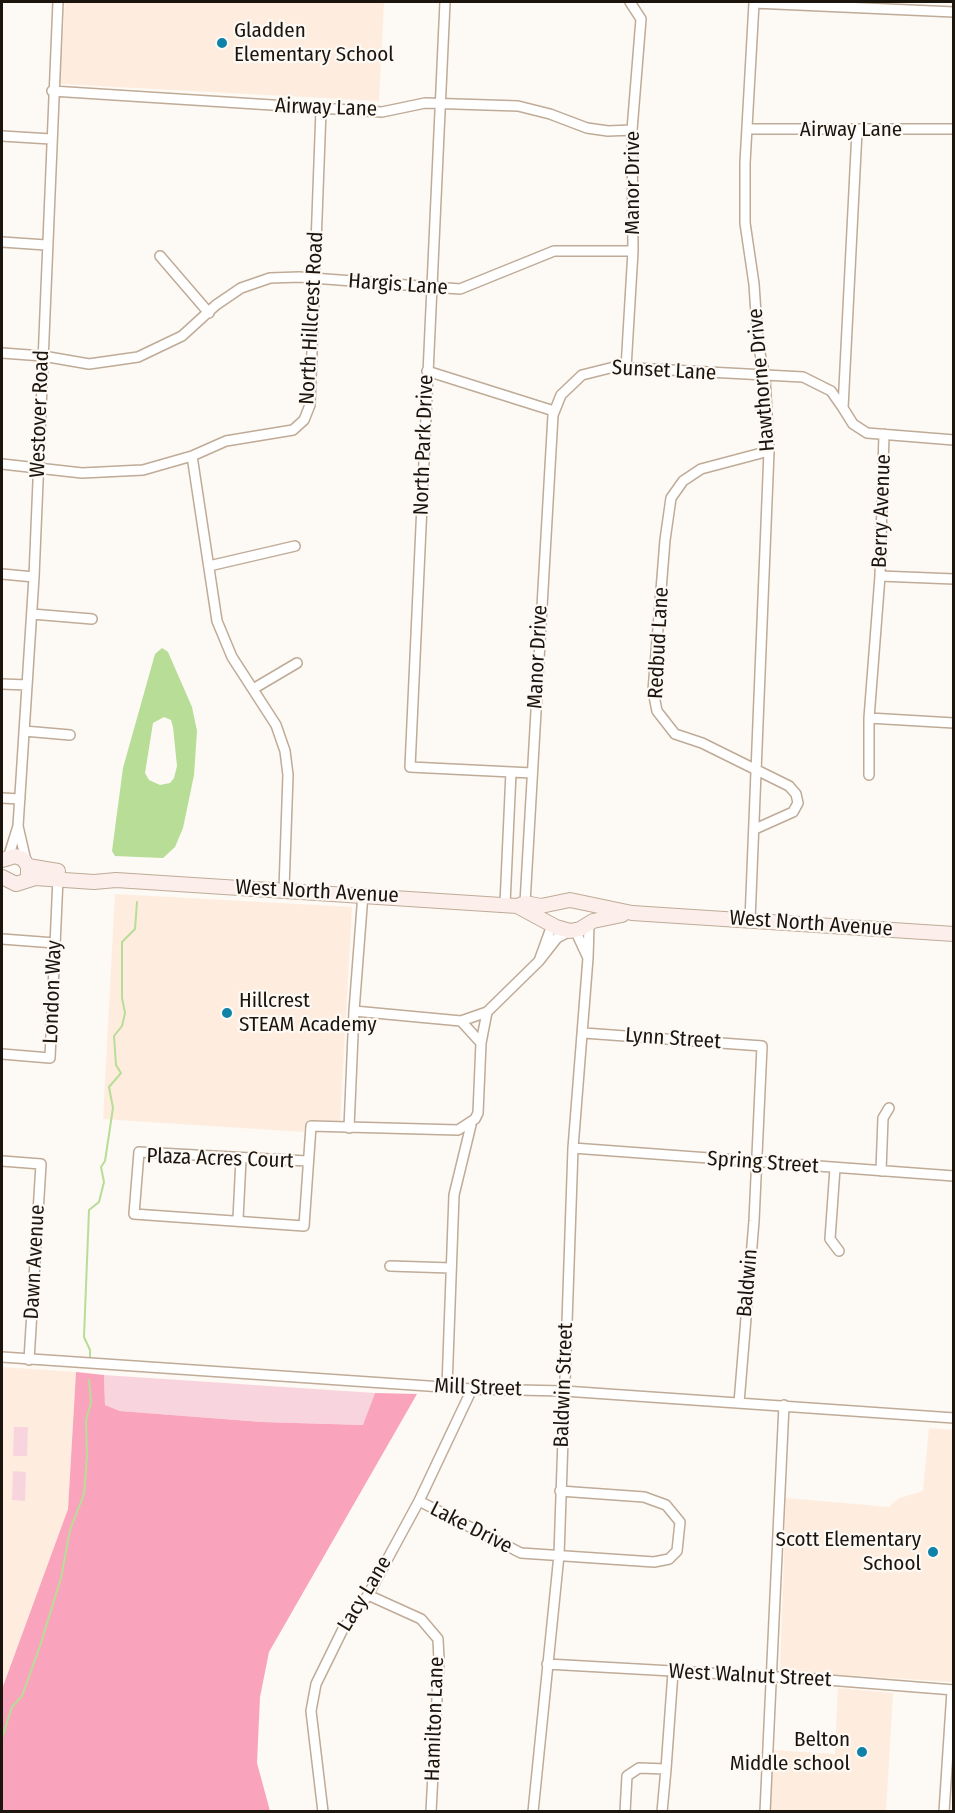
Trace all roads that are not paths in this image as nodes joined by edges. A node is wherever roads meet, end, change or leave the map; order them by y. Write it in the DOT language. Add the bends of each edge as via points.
graph roads {
  1 [pos="58,2"];
  2 [pos="445,2"];
  3 [pos="630,2"];
  4 [pos="880,5"];
  5 [pos="954,12"];
  6 [pos="52,91"];
  7 [pos="440,104"];
  8 [pos="321,110"];
  9 [pos="749,129"];
  10 [pos="954,129"];
  11 [pos="632,130"];
  12 [pos="857,131"];
  13 [pos="2,136"];
  14 [pos="51,139"];
  15 [pos="2,242"];
  16 [pos="46,244"];
  17 [pos="633,251"];
  18 [pos="160,256"];
  19 [pos="314,279"];
  20 [pos="430,289"];
  21 [pos="209,313"];
  22 [pos="2,353"];
  23 [pos="43,356"];
  24 [pos="626,368"];
  25 [pos="427,370"];
  26 [pos="765,376"];
  27 [pos="843,408"];
  28 [pos="554,411"];
  29 [pos="884,434"];
  30 [pos="954,440"];
  31 [pos="769,451"];
  32 [pos="192,456"];
  33 [pos="2,464"];
  34 [pos="38,467"];
  35 [pos="296,546"];
  36 [pos="209,566"];
  37 [pos="2,574"];
  38 [pos="880,576"];
  39 [pos="34,577"];
  40 [pos="954,579"];
  41 [pos="32,614"];
  42 [pos="92,619"];
  43 [pos="297,663"];
  44 [pos="2,684"];
  45 [pos="27,686"];
  46 [pos="253,689"];
  47 [pos="868,718"];
  48 [pos="954,723"];
  49 [pos="24,731"];
  50 [pos="70,735"];
  51 [pos="758,770"];
  52 [pos="511,772"];
  53 [pos="532,773"];
  54 [pos="868,775"];
  55 [pos="2,798"];
  56 [pos="20,799"];
  57 [pos="18,826"];
  58 [pos="755,829"];
  59 [pos="27,864"];
  60 [pos="3,869"];
  61 [pos="58,878"];
  62 [pos="116,880"];
  63 [pos="24,881"];
  64 [pos="284,889"];
  65 [pos="363,894"];
  66 [pos="516,904"];
  67 [pos="552,904"];
  68 [pos="591,907"];
  69 [pos="633,913"];
  70 [pos="750,920"];
  71 [pos="551,923"];
  72 [pos="591,923"];
  73 [pos="573,930"];
  74 [pos="954,934"];
  75 [pos="2,939"];
  76 [pos="55,943"];
  77 [pos="588,958"];
  78 [pos="539,961"];
  79 [pos="354,1011"];
  80 [pos="487,1012"];
  81 [pos="461,1021"];
  82 [pos="584,1033"];
  83 [pos="481,1043"];
  84 [pos="762,1046"];
  85 [pos="2,1054"];
  86 [pos="889,1108"];
  87 [pos="471,1125"];
  88 [pos="349,1128"];
  89 [pos="573,1148"];
  90 [pos="241,1159"];
  91 [pos="2,1161"];
  92 [pos="307,1161"];
  93 [pos="756,1163"];
  94 [pos="835,1168"];
  95 [pos="881,1171"];
  96 [pos="954,1176"];
  97 [pos="238,1220"];
  98 [pos="839,1251"];
  99 [pos="390,1266"];
  100 [pos="451,1268"];
  101 [pos="2,1357"];
  102 [pos="29,1359"];
  103 [pos="447,1387"];
  104 [pos="472,1389"];
  105 [pos="564,1391"];
  106 [pos="740,1402"];
  107 [pos="784,1406"];
  108 [pos="954,1418"];
  109 [pos="560,1491"];
  110 [pos="418,1501"];
  111 [pos="559,1555"];
  112 [pos="368,1595"];
  113 [pos="547,1664"];
  114 [pos="673,1672"];
  115 [pos="772,1677"];
  116 [pos="953,1691"];
  117 [pos="666,1769"];
  118 [pos="323,1812"];
  119 [pos="431,1812"];
  120 [pos="533,1812"];
  121 [pos="625,1812"];
  122 [pos="662,1812"];
  123 [pos="765,1812"];
  124 [pos="944,1812"];
  1 -- 6 [label="street, Westover Road"];
  2 -- 7 [label="street, North Park Drive"];
  3 -- 11 [label="street, Manor Drive" via="641,19"];
  4 -- 5 [label="street"];
  4 -- 9 [label="street, Hawthorne Drive" via="754,3"];
  6 -- 8 [label="street, Airway Lane"];
  6 -- 14 [label="street, Westover Road"];
  7 -- 8 [label="street, Airway Lane" via="409,104 382,112"];
  7 -- 11 [label="street, Airway Lane" via="518,106 587,128"];
  7 -- 20 [label="street, North Park Drive"];
  8 -- 19 [label="street, North Hillcrest Road"];
  9 -- 12 [label="street, Airway Lane"];
  9 -- 26 [label="street, Hawthorne Drive" via="745,223"];
  10 -- 12 [label="street, Airway Lane"];
  11 -- 17 [label="street, Manor Drive"];
  12 -- 27 [label="street"];
  13 -- 14 [label="street"];
  14 -- 16 [label="street, Westover Road"];
  15 -- 16 [label="street"];
  16 -- 23 [label="street, Westover Road"];
  17 -- 20 [label="street, Hargis Lane" via="554,251 472,286"];
  17 -- 24 [label="street, Manor Drive"];
  18 -- 21 [label="street"];
  19 -- 20 [label="street, Hargis Lane"];
  19 -- 21 [label="street, Hargis Lane" via="285,276 255,282 228,296"];
  19 -- 32 [label="street, North Hillcrest Road" via="310,405 304,420 293,430 247,436"];
  20 -- 25 [label="street, North Park Drive"];
  21 -- 23 [label="street, Hargis Lane" via="171,343 138,357 89,364"];
  22 -- 23 [label="street, Hargis Lane"];
  23 -- 34 [label="street, Westover Road"];
  24 -- 26 [label="street, Sunset Lane"];
  24 -- 28 [label="street, Sunset Lane" via="603,367 582,375 567,387"];
  25 -- 28 [label="street"];
  25 -- 52 [label="street, North Park Drive" via="410,767"];
  26 -- 27 [label="street, Sunset Lane" via="792,375 812,380 831,391"];
  26 -- 31 [label="street, Hawthorne Drive"];
  27 -- 29 [label="street, Berry Avenue" via="859,429"];
  28 -- 53 [label="street, Manor Drive"];
  29 -- 30 [label="street"];
  29 -- 38 [label="street, Berry Avenue"];
  31 -- 51 [label="street, Hawthorne Drive"];
  31 -- 51 [label="street, Redbud Lane" via="701,469 683,481 672,498 653,692 657,711 675,734"];
  32 -- 34 [label="street" via="121,473"];
  32 -- 36 [label="street"];
  33 -- 34 [label="street"];
  34 -- 39 [label="street, Westover Road"];
  35 -- 36 [label="street"];
  36 -- 46 [label="street" via="213,605 223,640"];
  37 -- 39 [label="street"];
  38 -- 40 [label="street"];
  38 -- 47 [label="street, Berry Avenue"];
  39 -- 41 [label="street, Westover Road"];
  41 -- 42 [label="street"];
  41 -- 45 [label="street, Westover Road"];
  43 -- 46 [label="street"];
  44 -- 45 [label="street"];
  45 -- 49 [label="street, Westover Road"];
  46 -- 64 [label="street" via="276,725 285,751 288,775"];
  47 -- 48 [label="street"];
  47 -- 54 [label="street, Berry Avenue"];
  49 -- 50 [label="street"];
  49 -- 56 [label="street, Westover Road"];
  51 -- 58 [label="street, Hawthorne Drive"];
  51 -- 58 [label="street, Redbud Lane" via="789,786 798,802 793,812"];
  52 -- 53 [label="street, North Park Drive"];
  52 -- 66 [label="street"];
  53 -- 66 [label="street, Manor Drive"];
  55 -- 56 [label="street"];
  56 -- 57 [label="street, Westover Road"];
  57 -- 59 [label="street, Westover Road"];
  57 -- 60 [label="street, Westover Road"];
  58 -- 70 [label="street, Hawthorne Drive"];
  59 -- 60 [label="main road, West North Avenue" via="15,856"];
  59 -- 62 [label="main road, West North Avenue"];
  59 -- 63 [label="main road"];
  60 -- 63 [label="main road, West North Avenue" via="12,883"];
  61 -- 62 [label="main road, West North Avenue"];
  61 -- 63 [label="main road, West North Avenue"];
  61 -- 76 [label="street, London Way"];
  62 -- 64 [label="main road, West North Avenue"];
  64 -- 65 [label="main road, West North Avenue"];
  65 -- 66 [label="main road, West North Avenue"];
  65 -- 79 [label="street"];
  66 -- 67 [label="main road, West North Avenue"];
  66 -- 71 [label="main road, West North Avenue"];
  67 -- 68 [label="main road, West North Avenue" via="570,900"];
  67 -- 71 [label="main road" via="548,913"];
  68 -- 69 [label="main road, West North Avenue"];
  68 -- 72 [label="main road"];
  69 -- 70 [label="main road, West North Avenue"];
  69 -- 72 [label="main road, West North Avenue"];
  70 -- 74 [label="main road, West North Avenue"];
  71 -- 73 [label="main road, West North Avenue"];
  71 -- 78 [label="street"];
  72 -- 73 [label="main road, West North Avenue"];
  72 -- 77 [label="street, Baldwin Street"];
  73 -- 77 [label="street, Baldwin Street"];
  73 -- 78 [label="street" via="557,938"];
  75 -- 76 [label="street"];
  76 -- 85 [label="street, London Way" via="50,1058"];
  77 -- 82 [label="street, Baldwin Street"];
  78 -- 80 [label="street"];
  79 -- 81 [label="street"];
  79 -- 88 [label="street"];
  80 -- 81 [label="street"];
  80 -- 83 [label="street"];
  81 -- 83 [label="street"];
  82 -- 84 [label="street, Lynn Street"];
  82 -- 89 [label="street, Baldwin Street"];
  83 -- 87 [label="street" via="478,1113"];
  84 -- 93 [label="street, Baldwin"];
  86 -- 95 [label="street" via="883,1118"];
  87 -- 88 [label="street" via="458,1130"];
  87 -- 100 [label="street" via="454,1195"];
  88 -- 92 [label="street, Plaza Acres Court" via="311,1126"];
  89 -- 93 [label="street, Spring Street"];
  89 -- 105 [label="street, Baldwin Street"];
  90 -- 92 [label="street, Plaza Acres Court"];
  90 -- 97 [label="street"];
  90 -- 97 [label="street, Plaza Acres Court" via="139,1152 134,1214"];
  91 -- 102 [label="street, Dawn Avenue" via="41,1164"];
  92 -- 97 [label="street, Plaza Acres Court" via="304,1226"];
  93 -- 94 [label="street, Spring Street"];
  93 -- 106 [label="street, Baldwin"];
  94 -- 95 [label="street, Spring Street"];
  94 -- 98 [label="street" via="830,1239"];
  95 -- 96 [label="street, Spring Street"];
  99 -- 100 [label="street"];
  100 -- 103 [label="street"];
  101 -- 102 [label="street, Mill Street"];
  102 -- 103 [label="street, Mill Street"];
  103 -- 104 [label="street, Mill Street"];
  104 -- 105 [label="street, Mill Street"];
  104 -- 110 [label="street, Lacy Lane"];
  105 -- 106 [label="street, Mill Street"];
  105 -- 109 [label="street, Baldwin Street"];
  106 -- 107 [label="street, Mill Street"];
  107 -- 108 [label="street, Mill Street"];
  107 -- 115 [label="street"];
  109 -- 111 [label="street, Baldwin Street"];
  109 -- 111 [label="street, Lake Drive" via="656,1501 672,1509 681,1531 675,1554 662,1561"];
  110 -- 111 [label="street, Lake Drive" via="506,1548 534,1555"];
  110 -- 112 [label="street, Lacy Lane"];
  111 -- 113 [label="street, Baldwin Street"];
  112 -- 118 [label="street, Lacy Lane" via="334,1646 312,1700"];
  112 -- 119 [label="street, Hamilton Lane" via="422,1620 438,1639"];
  113 -- 114 [label="street, West Walnut Street"];
  113 -- 120 [label="street, Baldwin Street"];
  114 -- 115 [label="street, West Walnut Street"];
  114 -- 117 [label="street"];
  115 -- 116 [label="street, West Walnut Street"];
  115 -- 123 [label="street"];
  116 -- 124 [label="street"];
  117 -- 121 [label="street" via="639,1768 627,1776"];
  117 -- 122 [label="street"];
}
